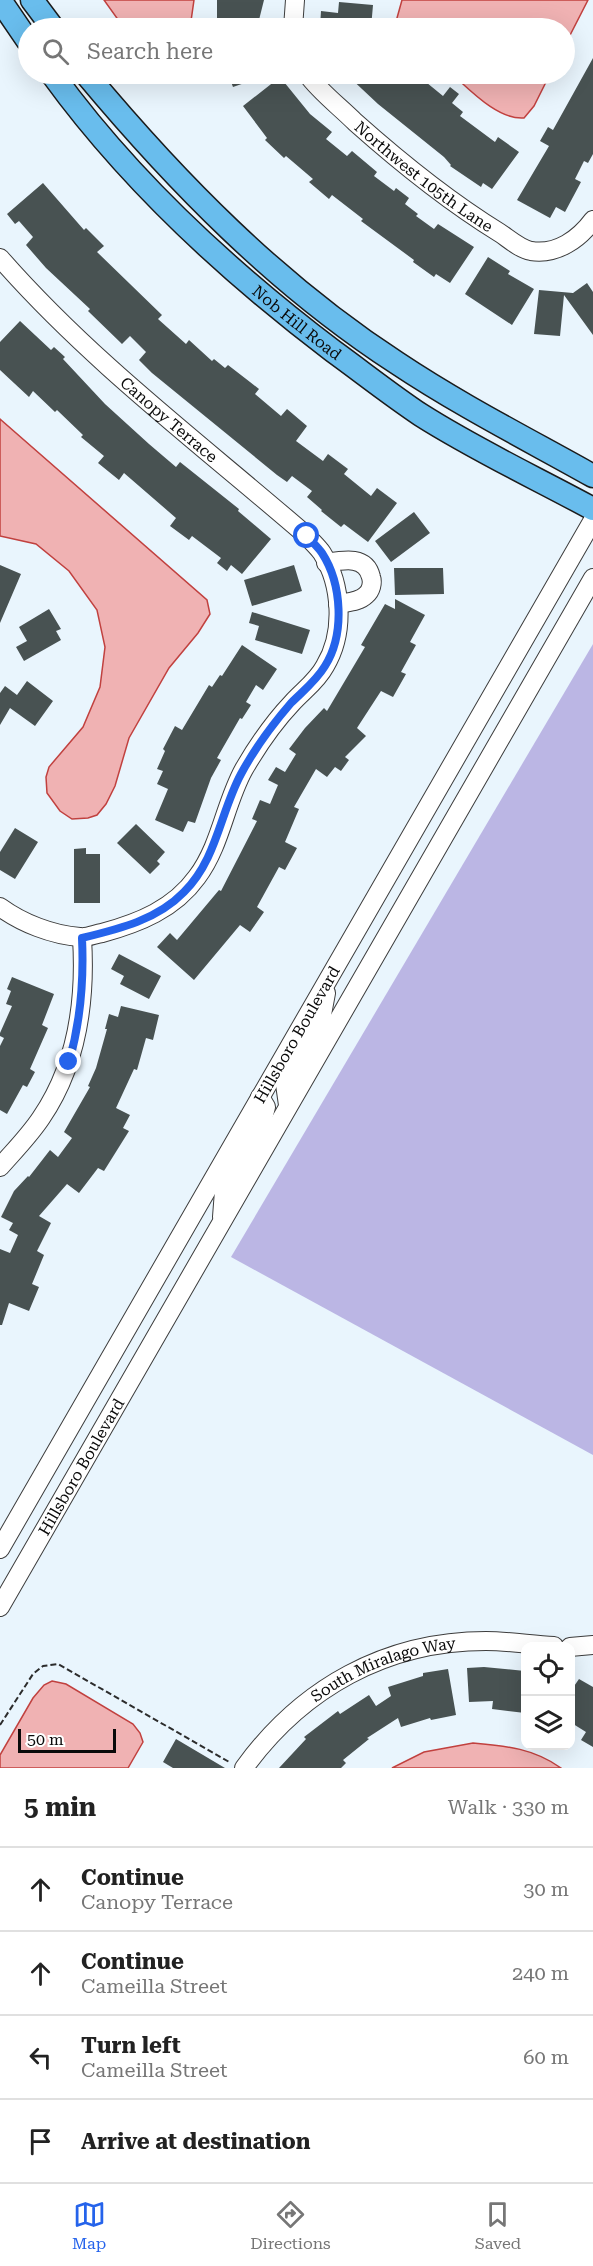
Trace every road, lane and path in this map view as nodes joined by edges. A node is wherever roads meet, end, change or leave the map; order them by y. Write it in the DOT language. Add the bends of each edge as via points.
graph roads {
  1 [pos="0,0"];
  2 [pos="32,0"];
  3 [pos="295,0"];
  4 [pos="46,18"];
  5 [pos="294,18"];
  6 [pos="18,26"];
  7 [pos="60,84"];
  8 [pos="95,84"];
  9 [pos="316,84"];
  10 [pos="593,220"];
  11 [pos="0,258"];
  12 [pos="593,476"];
  13 [pos="593,509"];
  14 [pos="593,520"];
  15 [pos="326,563"];
  16 [pos="593,578"];
  17 [pos="338,604"];
  18 [pos="0,907"];
  19 [pos="82,938"];
  20 [pos="327,982"];
  21 [pos="260,1097"];
  22 [pos="288,1105"];
  23 [pos="0,1167"];
  24 [pos="222,1222"];
  25 [pos="0,1549"];
  26 [pos="0,1607"];
  27 [pos="521,1644"];
  28 [pos="593,1645"];
  29 [pos="575,1647"];
  30 [pos="0,1725"];
  31 [pos="239,1768"];
  32 [pos="244,1768"];
  1 -- 6 [label="main road"];
  2 -- 4 [label="main road"];
  3 -- 5 [label="street"];
  7 -- 13 [label="main road, Nob Hill Road" via="185,225 311,334 422,415"];
  8 -- 12 [label="main road, Nob Hill Road" via="204,205 320,308 443,392"];
  9 -- 10 [label="street, Northwest 105th Lane" via="418,177 531,251 574,242"];
  11 -- 15 [label="street, Canopy Terrace" via="92,352 307,536"];
  14 -- 20 [label="street, Hillsboro Boulevard"];
  15 -- 17 [label="street, Canopy Terrace"];
  15 -- 17 [label="street" via="358,562 370,573 371,589 367,595"];
  16 -- 22 [label="street, Hillsboro Boulevard"];
  17 -- 19 [label="street, Canopy Terrace" via="338,626 326,666 255,750 240,775 198,877 166,908 141,921"];
  18 -- 19 [label="street" via="32,925"];
  19 -- 23 [label="street" via="82,1006 69,1062 41,1118"];
  20 -- 21 [label="street, Hillsboro Boulevard"];
  20 -- 22 [label="street" via="321,1020 285,1084"];
  21 -- 24 [label="street" via="266,1107 261,1126 224,1191"];
  21 -- 25 [label="street, Hillsboro Boulevard"];
  22 -- 24 [label="street, Hillsboro Boulevard"];
  24 -- 26 [label="street, Hillsboro Boulevard"];
  27 -- 32 [label="street, South Miralago Way" via="445,1643 407,1651 367,1666 307,1701 280,1724"];
  28 -- 29 [label="street"];
  30 -- 31 [label="path" via="33,1674 43,1666 58,1665"];
}
